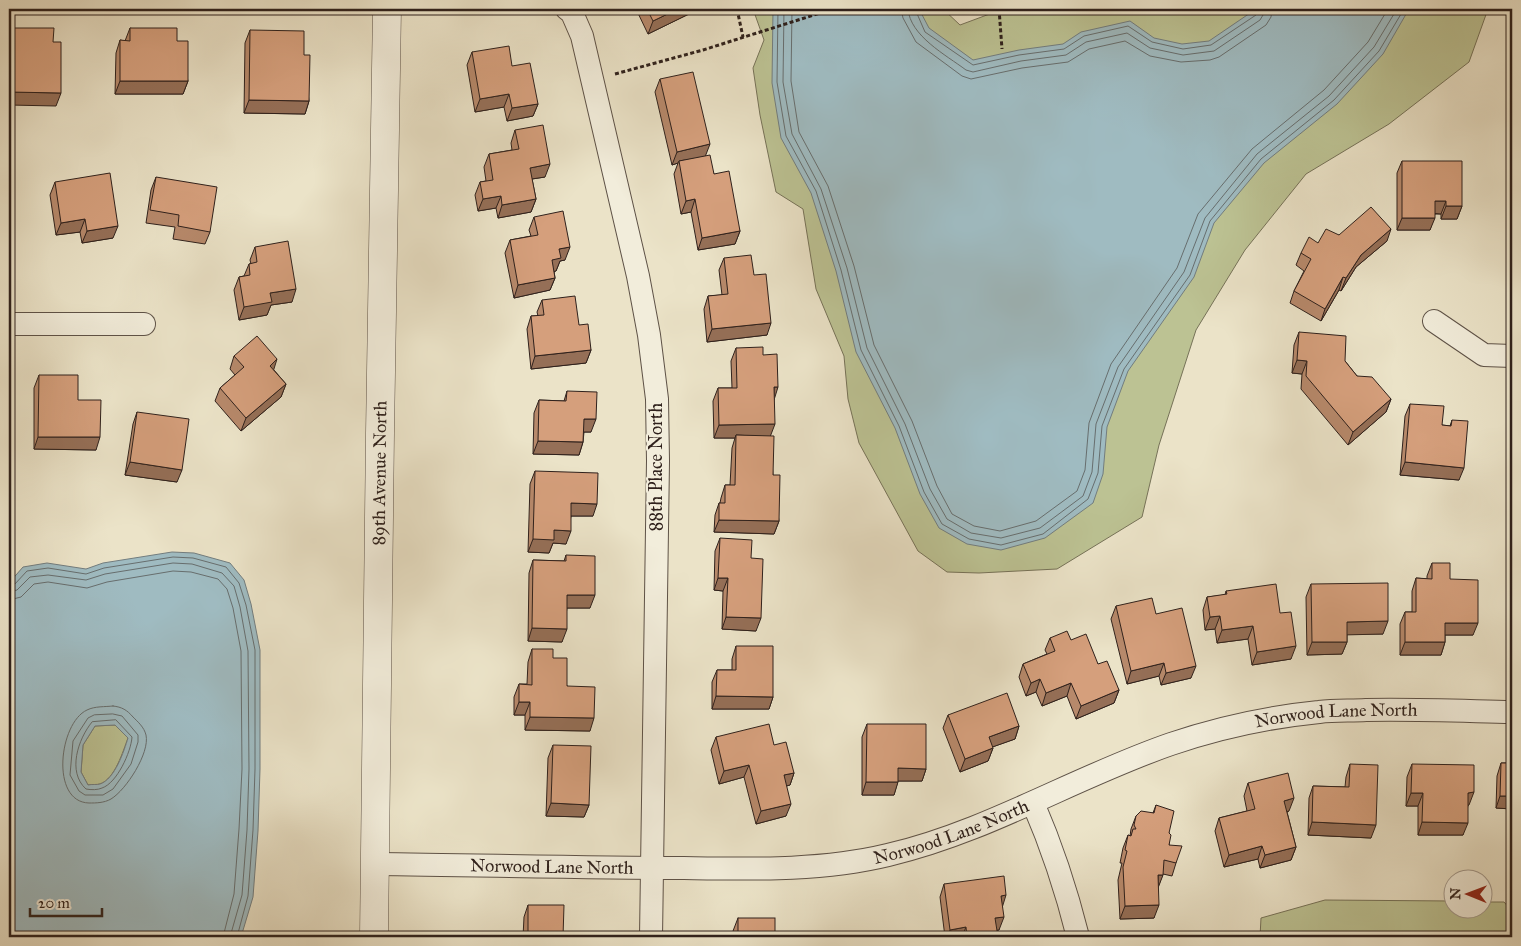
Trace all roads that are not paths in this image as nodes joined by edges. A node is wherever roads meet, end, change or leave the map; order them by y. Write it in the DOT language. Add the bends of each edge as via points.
graph roads {
  1 [pos="388,9"];
  2 [pos="567,9"];
  3 [pos="1434,321"];
  4 [pos="9,324"];
  5 [pos="144,324"];
  6 [pos="1512,356"];
  7 [pos="1512,712"];
  8 [pos="1034,803"];
  9 [pos="374,864"];
  10 [pos="651,868"];
  11 [pos="374,937"];
  12 [pos="651,937"];
  13 [pos="1078,937"];
  1 -- 9 [label="street, 89th Avenue North"];
  2 -- 10 [label="street, 88th Place North" via="582,36 638,276 656,399 658,461"];
  3 -- 6 [label="street" via="1484,355"];
  4 -- 5 [label="street"];
  7 -- 8 [label="street, Norwood Lane North" via="1321,712 1246,724 1171,744"];
  8 -- 10 [label="street, Norwood Lane North" via="950,837 888,855 822,865"];
  8 -- 13 [label="street" via="1066,889"];
  9 -- 10 [label="street, Norwood Lane North"];
  9 -- 11 [label="street, 89th Avenue North"];
  10 -- 12 [label="street, 88th Place North"];
}
